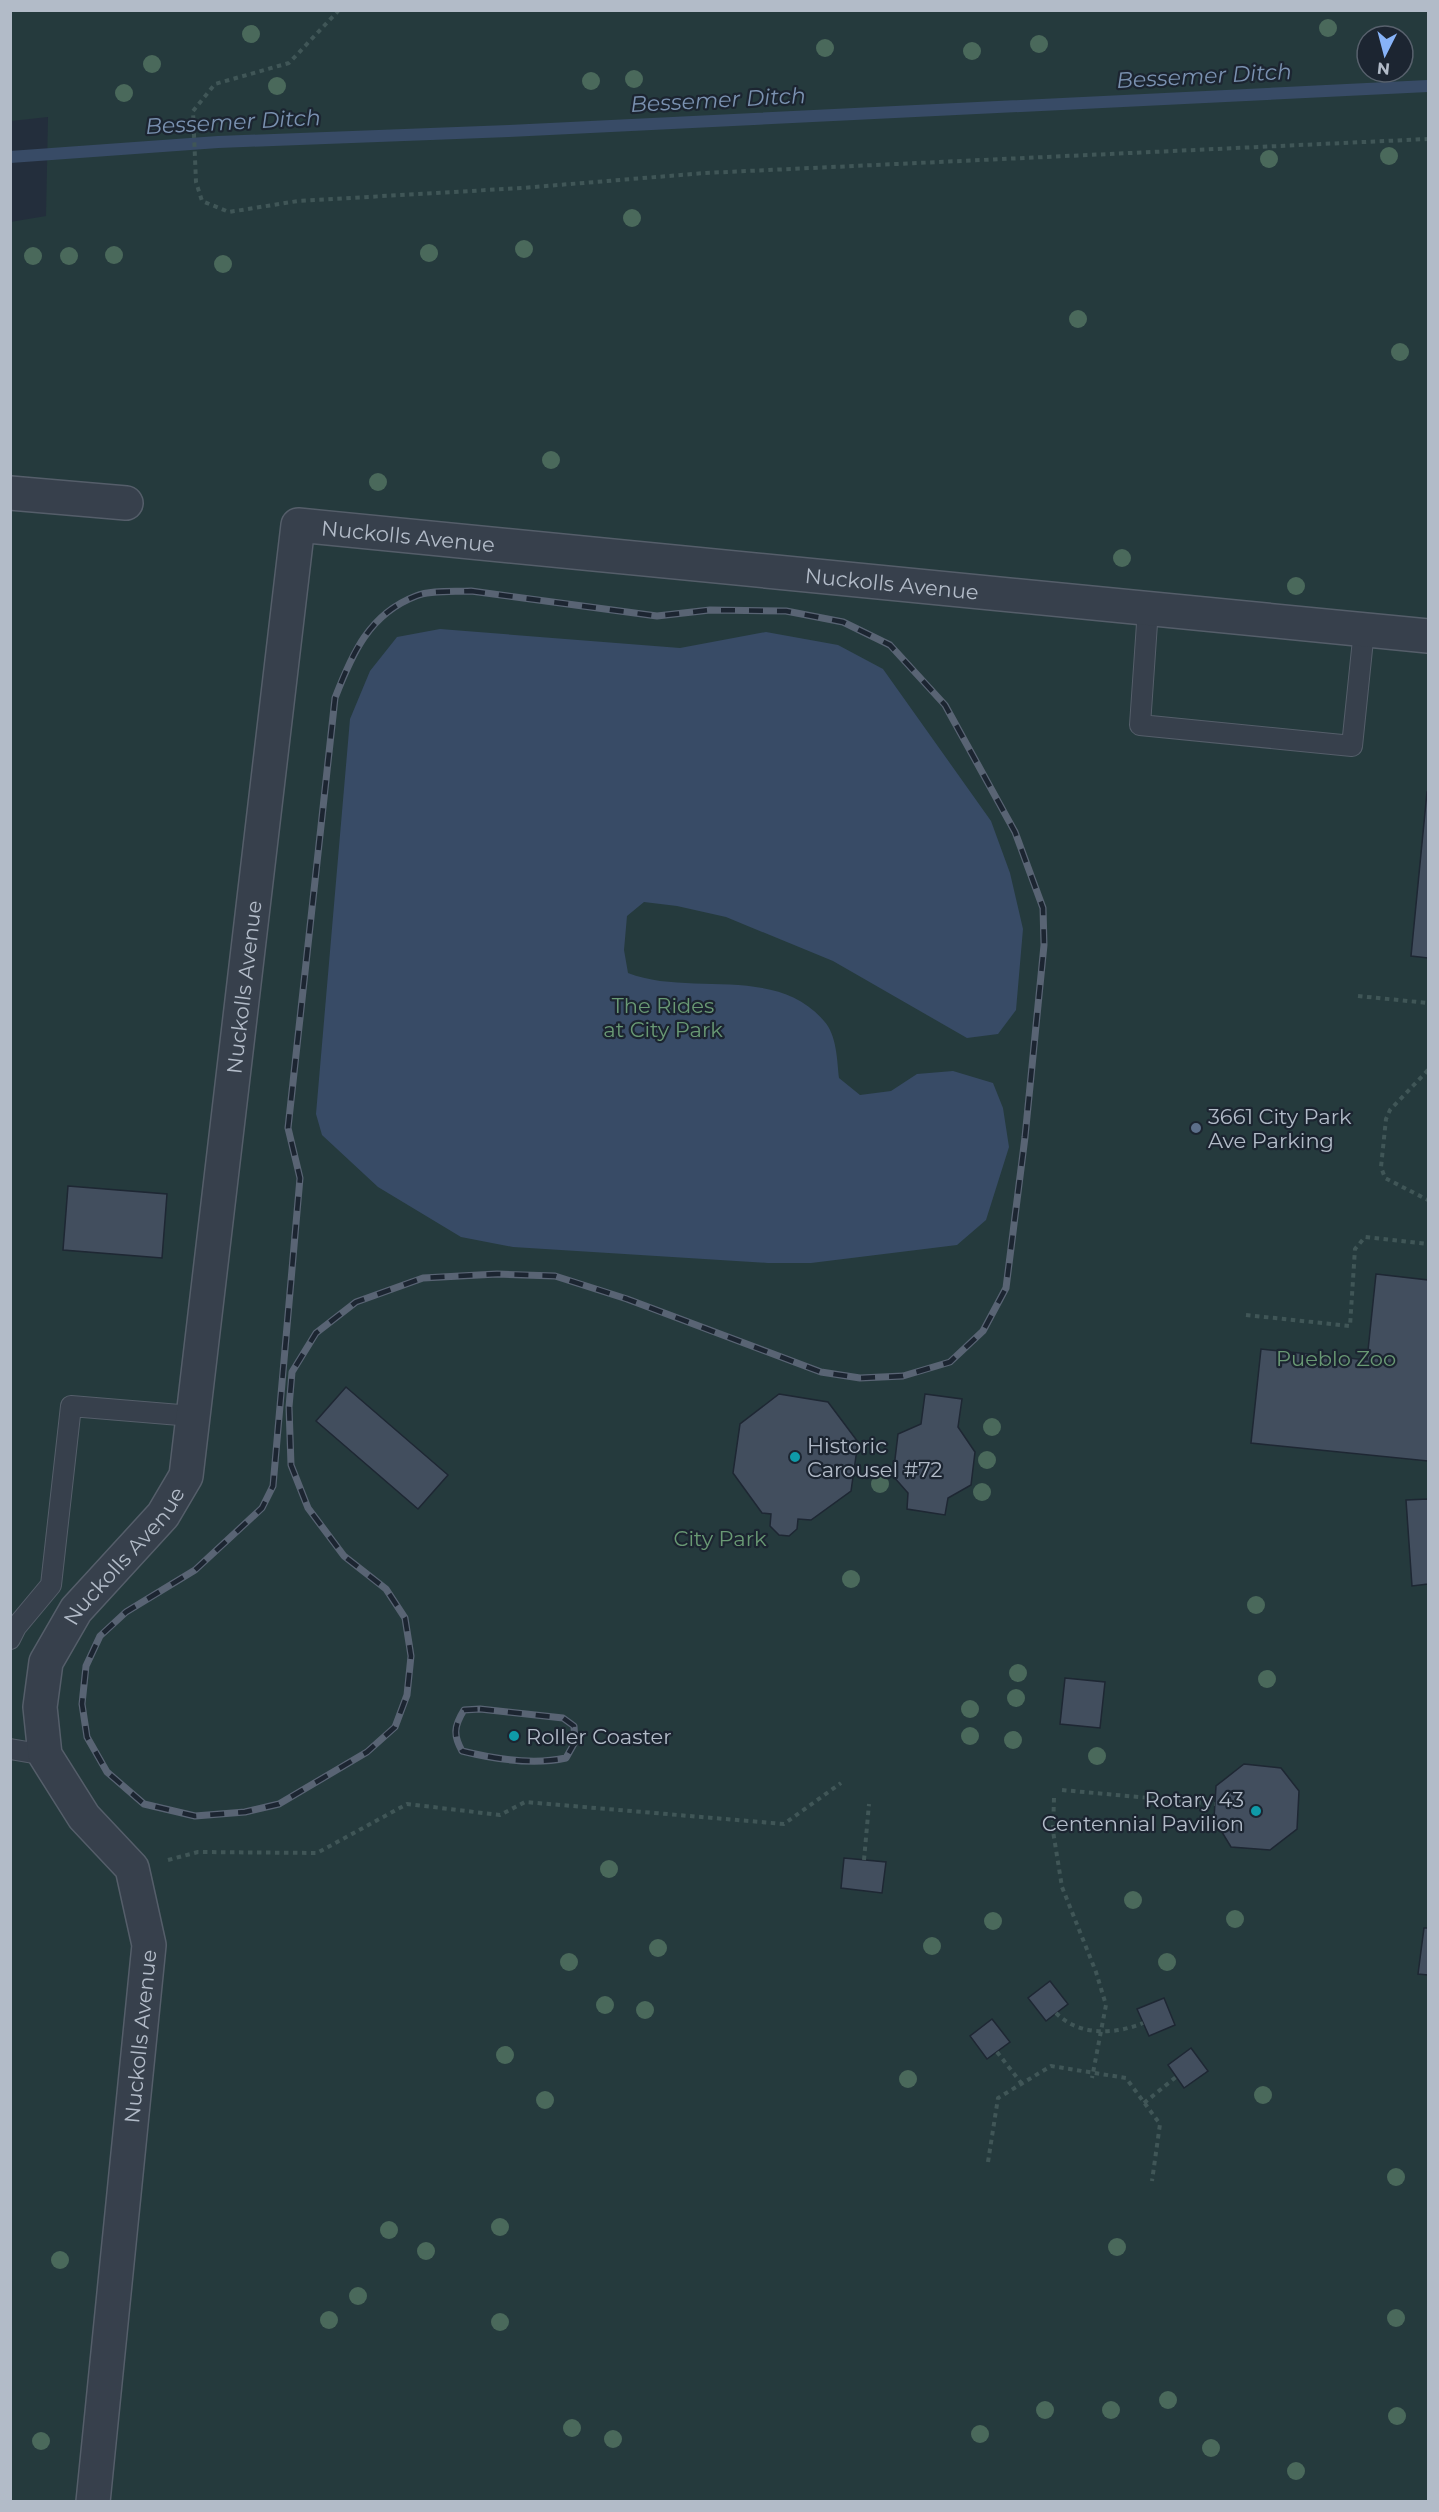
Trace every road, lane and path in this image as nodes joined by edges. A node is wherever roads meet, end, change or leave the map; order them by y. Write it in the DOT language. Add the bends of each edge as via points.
graph roads {
  1 [pos="339,10"];
  2 [pos="1428,140"];
  3 [pos="10,493"];
  4 [pos="126,503"];
  5 [pos="1148,609"];
  6 [pos="1364,630"];
  7 [pos="1428,636"];
  8 [pos="1358,996"];
  9 [pos="1428,1003"];
  10 [pos="1428,1070"];
  11 [pos="1428,1200"];
  12 [pos="1428,1244"];
  13 [pos="1246,1315"];
  14 [pos="192,1416"];
  15 [pos="10,1639"];
  16 [pos="10,1749"];
  17 [pos="45,1755"];
  18 [pos="841,1783"];
  19 [pos="1062,1790"];
  20 [pos="1053,1798"];
  21 [pos="1215,1803"];
  22 [pos="869,1804"];
  23 [pos="864,1860"];
  24 [pos="132,1868"];
  25 [pos="1056,2013"];
  26 [pos="1143,2023"];
  27 [pos="1101,2031"];
  28 [pos="997,2052"];
  29 [pos="1093,2072"];
  30 [pos="1176,2077"];
  31 [pos="1092,2078"];
  32 [pos="1022,2084"];
  33 [pos="1144,2103"];
  34 [pos="988,2162"];
  35 [pos="1152,2181"];
  36 [pos="93,2502"];
  1 -- 2 [label="path" via="289,63 214,84 193,111 196,182 202,201 229,212 298,201 705,173"];
  3 -- 4 [label="street"];
  5 -- 6 [label="street, Nuckolls Avenue"];
  5 -- 6 [label="lane" via="1140,725 1352,746"];
  5 -- 14 [label="street, Nuckolls Avenue" via="298,525"];
  6 -- 7 [label="street, Nuckolls Avenue"];
  8 -- 9 [label="path"];
  10 -- 11 [label="path" via="1390,1110 1381,1167 1385,1178"];
  12 -- 13 [label="path" via="1365,1237 1355,1249 1350,1326"];
  14 -- 15 [label="lane" via="71,1406 51,1585"];
  14 -- 17 [label="street, Nuckolls Avenue" via="186,1476 163,1515 76,1610 46,1662 40,1707"];
  16 -- 17 [label="lane"];
  17 -- 24 [label="street, Nuckolls Avenue" via="84,1817"];
  18 -- 24 [label="path" via="784,1824 525,1802 500,1815 406,1804 317,1853 198,1852"];
  19 -- 21 [label="path"];
  20 -- 27 [label="path" via="1053,1831 1062,1887 1106,2005"];
  22 -- 23 [label="path"];
  24 -- 36 [label="street, Nuckolls Avenue" via="149,1945"];
  25 -- 27 [label="path" via="1076,2027"];
  26 -- 27 [label="path" via="1119,2031"];
  27 -- 29 [label="path"];
  28 -- 32 [label="path"];
  29 -- 31 [label="path"];
  29 -- 32 [label="path" via="1051,2067"];
  29 -- 33 [label="path" via="1126,2078"];
  30 -- 33 [label="path"];
  32 -- 34 [label="path" via="998,2098"];
  33 -- 35 [label="path" via="1160,2124"];
}
